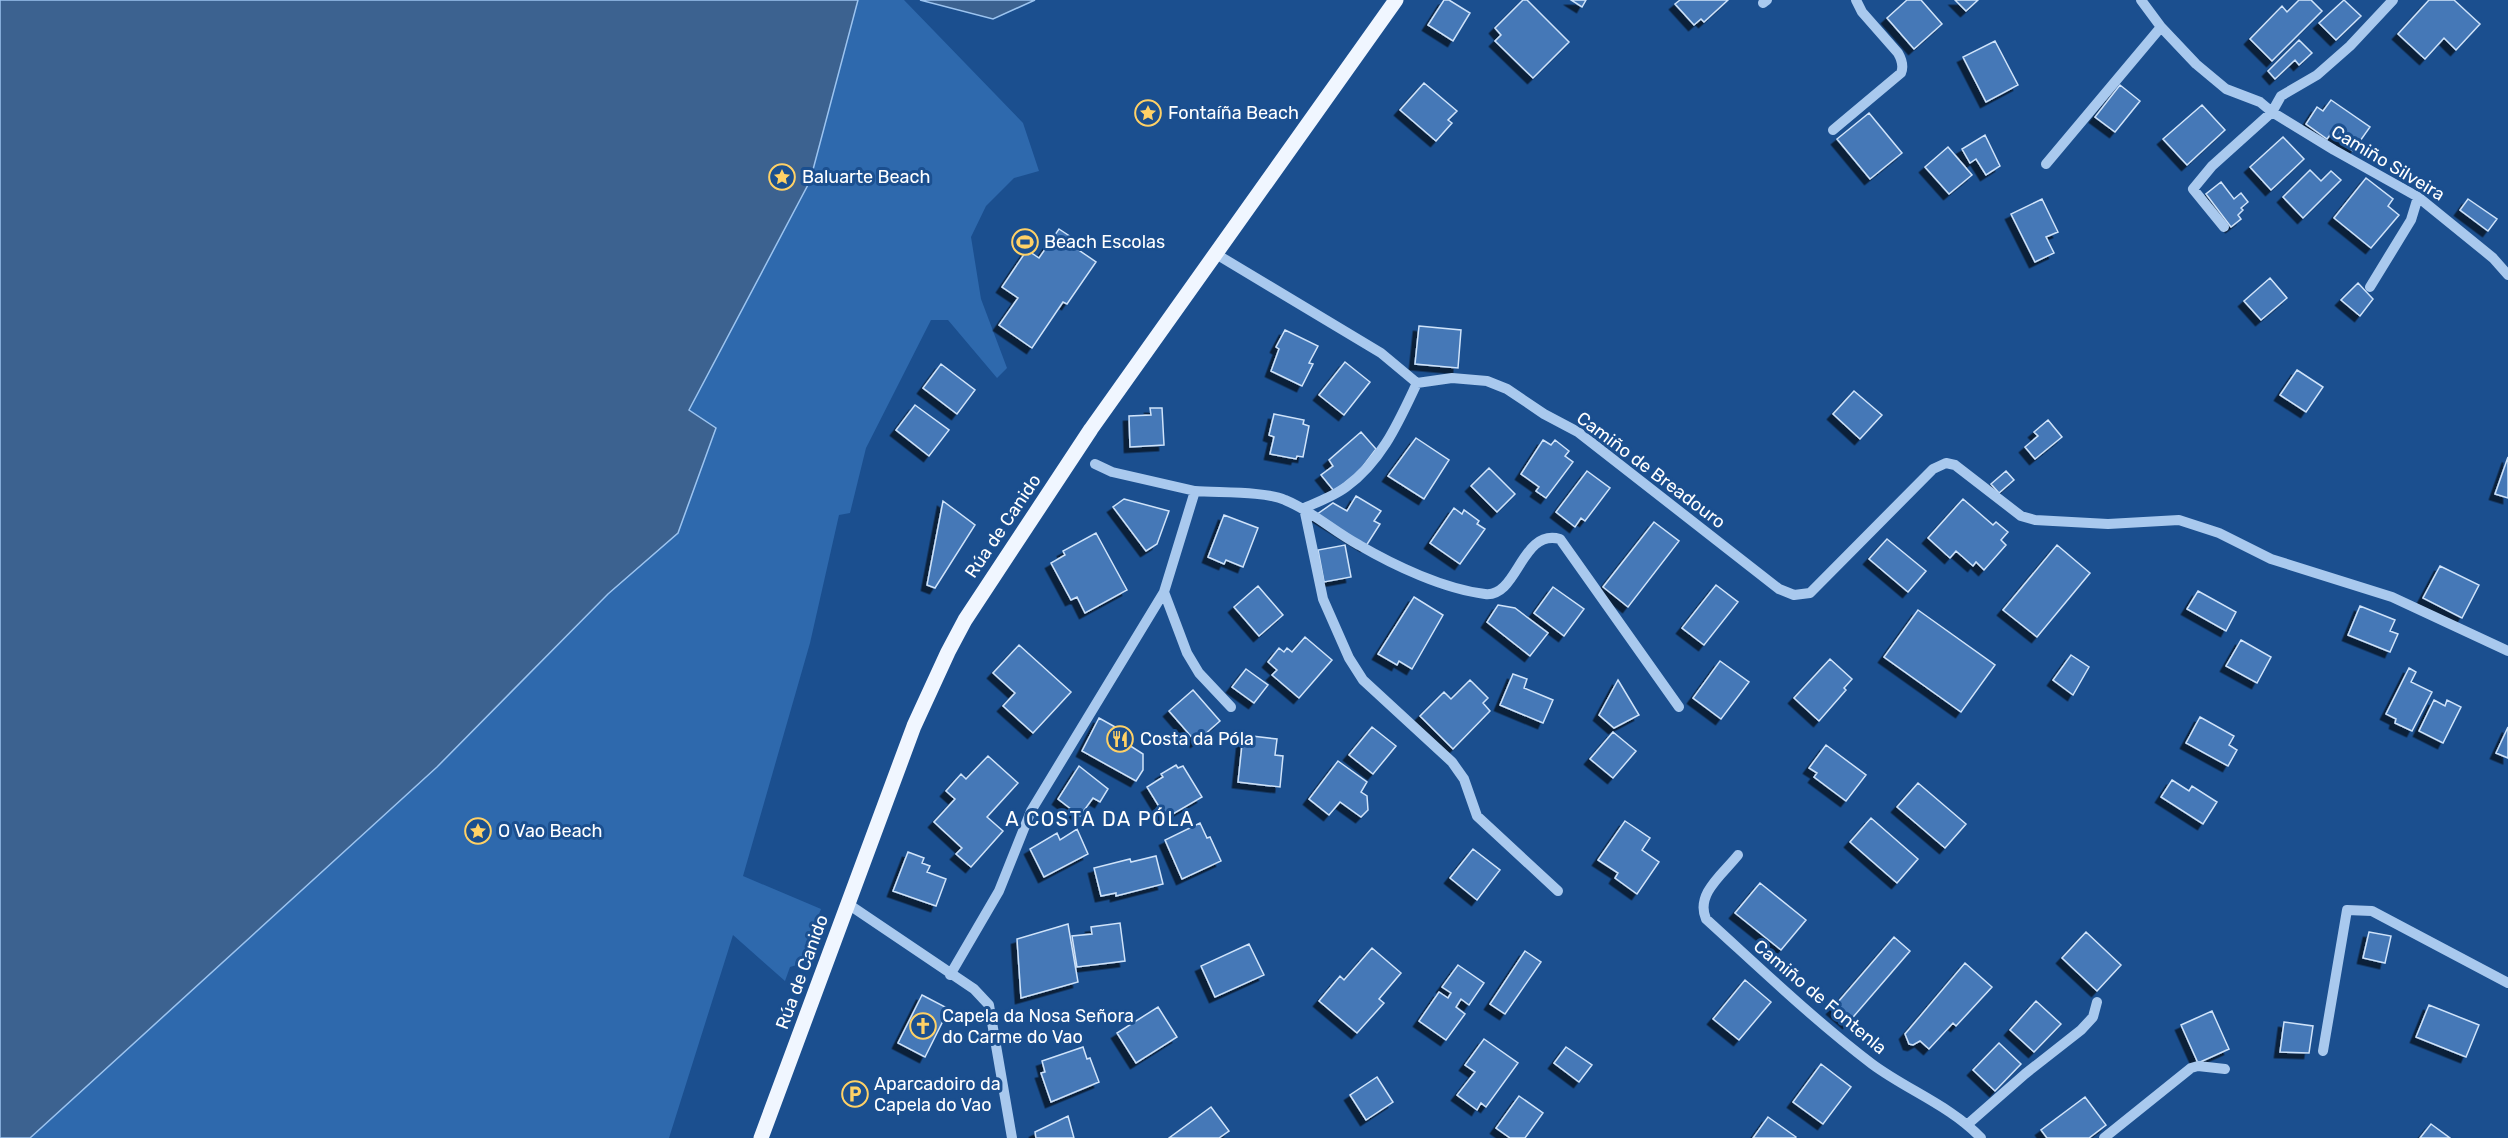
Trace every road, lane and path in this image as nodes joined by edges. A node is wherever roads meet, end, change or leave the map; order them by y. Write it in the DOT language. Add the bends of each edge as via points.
graph roads {
  1 [pos="1396,0"];
  2 [pos="1856,0"];
  3 [pos="2141,0"];
  4 [pos="2393,0"];
  5 [pos="2161,27"];
  6 [pos="2272,112"];
  7 [pos="1833,130"];
  8 [pos="2046,164"];
  9 [pos="2418,197"];
  10 [pos="2224,227"];
  11 [pos="1216,254"];
  12 [pos="2508,275"];
  13 [pos="2370,287"];
  14 [pos="1417,383"];
  15 [pos="1095,464"];
  16 [pos="1195,491"];
  17 [pos="1304,508"];
  18 [pos="1164,592"];
  19 [pos="2508,651"];
  20 [pos="1231,707"];
  21 [pos="1679,707"];
  22 [pos="1738,855"];
  23 [pos="1558,891"];
  24 [pos="848,904"];
  25 [pos="950,975"];
  26 [pos="2508,983"];
  27 [pos="2097,1002"];
  28 [pos="2324,1051"];
  29 [pos="2225,1069"];
  30 [pos="1968,1124"];
  31 [pos="761,1138"];
  32 [pos="1012,1138"];
  33 [pos="1981,1138"];
  34 [pos="2104,1138"];
  1 -- 11 [label="main road, Rúa de Canido"];
  2 -- 7 [label="street" via="1898,53 1903,69"];
  3 -- 5 [label="street, Camiño Silveira"];
  4 -- 6 [label="street" via="2317,75 2282,96"];
  5 -- 6 [label="street, Camiño Silveira" via="2226,89 2260,102"];
  5 -- 8 [label="street"];
  6 -- 9 [label="street, Camiño Silveira"];
  6 -- 10 [label="street" via="2212,166 2193,189"];
  9 -- 12 [label="street, Camiño Silveira" via="2493,258"];
  9 -- 13 [label="street" via="2411,220"];
  11 -- 14 [label="street" via="1381,353"];
  11 -- 24 [label="main road, Rúa de Canido" via="1091,429 965,620 914,726"];
  14 -- 17 [label="street" via="1399,422 1366,471 1344,489"];
  14 -- 19 [label="street, Camiño de Breadouro" via="1452,378 1487,381 1507,389 1578,432 1779,589 1794,595 1810,593 1933,469 1946,463 1955,465 2021,516 2108,525 2179,520 2219,533 2271,559 2392,597"];
  15 -- 16 [label="street" via="1112,472"];
  16 -- 17 [label="street" via="1282,498"];
  16 -- 18 [label="street"];
  17 -- 21 [label="street" via="1358,545 1442,586 1488,595 1508,581 1542,540 1560,540"];
  17 -- 23 [label="street" via="1323,599 1363,680 1452,762 1464,779 1477,816"];
  18 -- 20 [label="street" via="1187,653 1199,673"];
  18 -- 25 [label="street" via="1030,811 999,891"];
  22 -- 30 [label="street, Camiño de Fontenla" via="1704,897 1701,908 1706,919 1873,1065"];
  24 -- 25 [label="street"];
  24 -- 31 [label="main road, Rúa de Canido"];
  25 -- 32 [label="street" via="989,1005"];
  26 -- 28 [label="street" via="2372,911 2348,910"];
  27 -- 30 [label="street" via="2093,1017 2081,1030"];
  29 -- 34 [label="street" via="2191,1068"];
  30 -- 33 [label="street, Camiño de Fontenla"];
}
